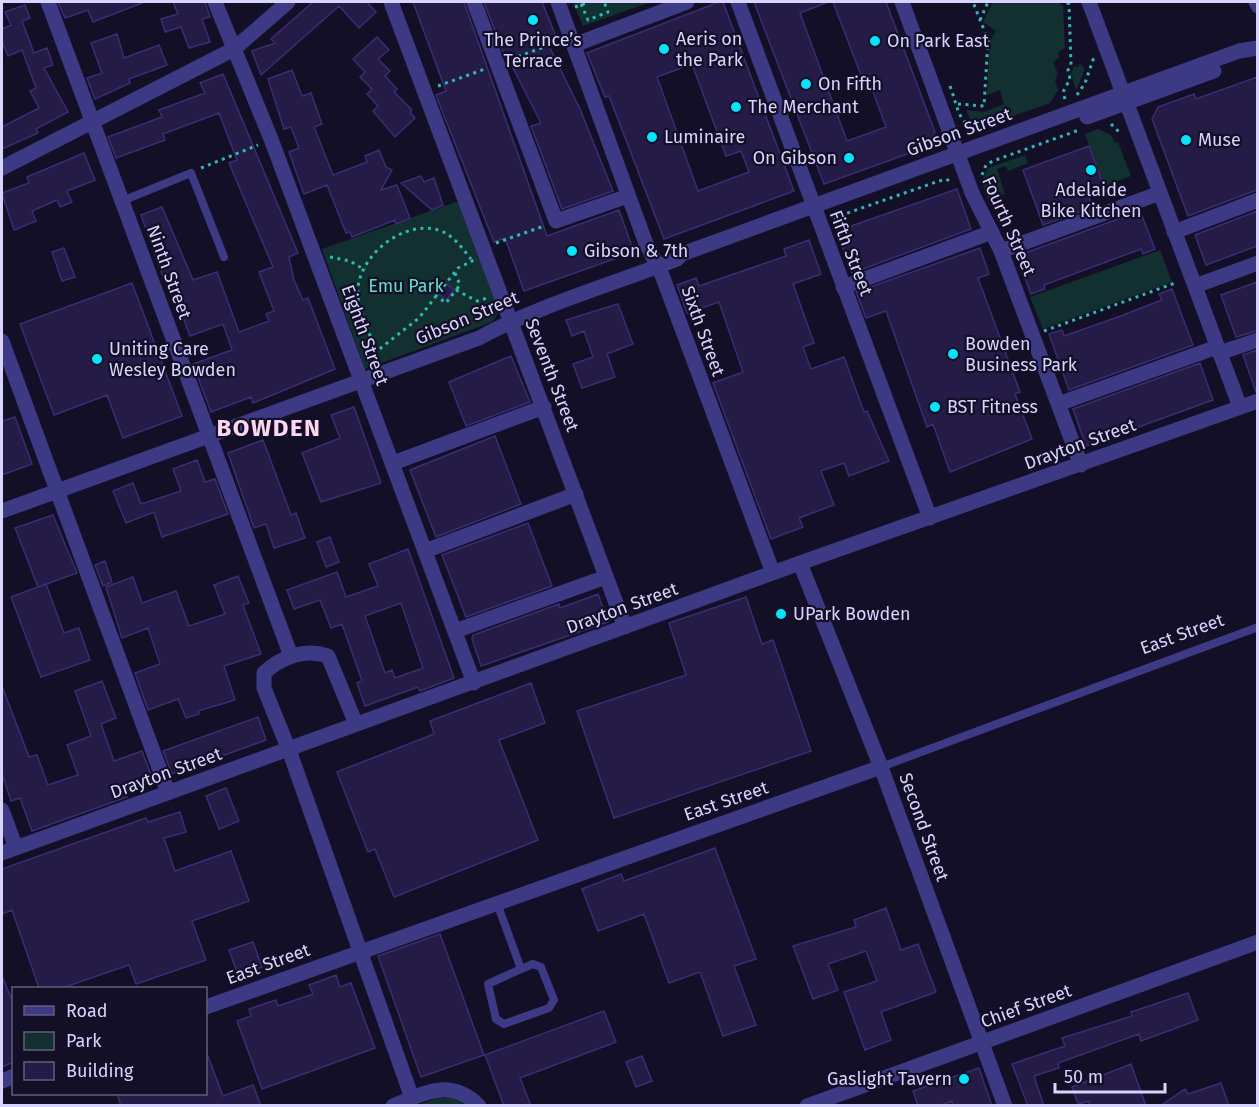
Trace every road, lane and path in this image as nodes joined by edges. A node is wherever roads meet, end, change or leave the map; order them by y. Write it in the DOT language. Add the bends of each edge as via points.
graph roads {
  1 [pos="48,2"];
  2 [pos="215,2"];
  3 [pos="288,2"];
  4 [pos="391,2"];
  5 [pos="474,2"];
  6 [pos="558,2"];
  7 [pos="604,2"];
  8 [pos="687,2"];
  9 [pos="738,2"];
  10 [pos="902,2"];
  11 [pos="973,2"];
  12 [pos="988,2"];
  13 [pos="1066,2"];
  14 [pos="1089,2"];
  15 [pos="1256,2"];
  16 [pos="581,4"];
  17 [pos="1257,6"];
  18 [pos="980,20"];
  19 [pos="574,45"];
  20 [pos="1257,48"];
  21 [pos="234,49"];
  22 [pos="1257,53"];
  23 [pos="1097,63"];
  24 [pos="1084,94"];
  25 [pos="1076,96"];
  26 [pos="1125,98"];
  27 [pos="957,104"];
  28 [pos="962,116"];
  29 [pos="93,120"];
  30 [pos="997,122"];
  31 [pos="1110,123"];
  32 [pos="1090,126"];
  33 [pos="1122,136"];
  34 [pos="271,140"];
  35 [pos="959,158"];
  36 [pos="2,168"];
  37 [pos="191,173"];
  38 [pos="980,178"];
  39 [pos="959,186"];
  40 [pos="1160,193"];
  41 [pos="628,196"];
  42 [pos="1257,200"];
  43 [pos="122,201"];
  44 [pos="814,209"];
  45 [pos="556,221"];
  46 [pos="992,232"];
  47 [pos="1174,232"];
  48 [pos="823,235"];
  49 [pos="1001,251"];
  50 [pos="480,254"];
  51 [pos="224,257"];
  52 [pos="316,259"];
  53 [pos="1257,263"];
  54 [pos="657,267"];
  55 [pos="365,270"];
  56 [pos="454,272"];
  57 [pos="1175,283"];
  58 [pos="1195,286"];
  59 [pos="843,287"];
  60 [pos="456,290"];
  61 [pos="435,295"];
  62 [pos="491,296"];
  63 [pos="511,321"];
  64 [pos="1039,332"];
  65 [pos="1257,340"];
  66 [pos="2,341"];
  67 [pos="376,350"];
  68 [pos="1218,350"];
  69 [pos="359,374"];
  70 [pos="1257,401"];
  71 [pos="1058,404"];
  72 [pos="544,407"];
  73 [pos="1240,407"];
  74 [pos="208,436"];
  75 [pos="393,463"];
  76 [pos="1081,465"];
  77 [pos="57,491"];
  78 [pos="576,494"];
  79 [pos="2,511"];
  80 [pos="930,518"];
  81 [pos="425,551"];
  82 [pos="800,564"];
  83 [pos="773,573"];
  84 [pos="606,577"];
  85 [pos="625,627"];
  86 [pos="1257,627"];
  87 [pos="455,631"];
  88 [pos="291,656"];
  89 [pos="474,683"];
  90 [pos="356,724"];
  91 [pos="289,750"];
  92 [pos="881,767"];
  93 [pos="168,792"];
  94 [pos="2,810"];
  95 [pos="9,850"];
  96 [pos="497,903"];
  97 [pos="1257,942"];
  98 [pos="361,951"];
  99 [pos="521,969"];
  100 [pos="207,1007"];
  101 [pos="982,1043"];
  102 [pos="412,1098"];
  103 [pos="393,1106"];
  104 [pos="479,1106"];
  105 [pos="807,1106"];
  106 [pos="1005,1106"];
  1 -- 29 [label="street, Ninth Street"];
  2 -- 21 [label="street, Eighth Street"];
  3 -- 21 [label="street"];
  4 -- 50 [label="street, Seventh Street"];
  5 -- 45 [label="street"];
  6 -- 19 [label="street, Sixth Street"];
  7 -- 16 [label="path" via="608,12 588,20"];
  8 -- 19 [label="street"];
  9 -- 44 [label="street, Fifth Street"];
  10 -- 35 [label="street, Fourth Street"];
  11 -- 18 [label="path"];
  12 -- 18 [label="path"];
  13 -- 25 [label="path" via="1071,65 1070,79 1063,92 1065,100"];
  14 -- 26 [label="street"];
  15 -- 17 [label="street"];
  18 -- 27 [label="path" via="988,40 984,106"];
  19 -- 41 [label="street, Sixth Street"];
  20 -- 26 [label="street, Gibson Street" via="1239,51"];
  21 -- 29 [label="street"];
  21 -- 34 [label="street, Eighth Street"];
  22 -- 26 [label="street, Gibson Street"];
  23 -- 25 [label="path" via="1095,56"];
  24 -- 25 [label="path"];
  26 -- 35 [label="street, Gibson Street"];
  26 -- 40 [label="street"];
  28 -- 30 [label="path" via="969,128"];
  29 -- 36 [label="street"];
  29 -- 43 [label="street, Ninth Street"];
  31 -- 33 [label="path"];
  32 -- 38 [label="path" via="992,159"];
  34 -- 37 [label="path"];
  34 -- 52 [label="street, Eighth Street"];
  35 -- 44 [label="street, Gibson Street"];
  35 -- 46 [label="street, Fourth Street"];
  37 -- 43 [label="lane"];
  37 -- 51 [label="lane"];
  39 -- 48 [label="path" via="946,179 936,180 836,217 837,229"];
  40 -- 47 [label="street"];
  40 -- 49 [label="street"];
  41 -- 45 [label="street"];
  41 -- 54 [label="street, Sixth Street"];
  42 -- 47 [label="street"];
  43 -- 74 [label="street, Ninth Street"];
  44 -- 48 [label="street, Fifth Street"];
  44 -- 54 [label="street, Gibson Street" via="687,261 677,259"];
  45 -- 50 [label="path"];
  46 -- 49 [label="street, Fourth Street"];
  46 -- 59 [label="street"];
  47 -- 58 [label="street"];
  48 -- 59 [label="street, Fifth Street"];
  49 -- 71 [label="street, Fourth Street"];
  50 -- 55 [label="path" via="440,231 419,228 381,244"];
  50 -- 56 [label="path"];
  50 -- 63 [label="street, Seventh Street"];
  52 -- 55 [label="path" via="350,261"];
  52 -- 69 [label="street, Eighth Street"];
  53 -- 58 [label="street"];
  54 -- 63 [label="street, Gibson Street"];
  54 -- 83 [label="street, Sixth Street"];
  55 -- 67 [label="path" via="358,287 361,310"];
  56 -- 60 [label="path" via="460,285"];
  56 -- 61 [label="path"];
  57 -- 64 [label="path"];
  58 -- 68 [label="street"];
  59 -- 80 [label="street, Fifth Street"];
  60 -- 61 [label="path" via="446,303"];
  60 -- 62 [label="path" via="477,302"];
  61 -- 67 [label="path" via="419,318"];
  63 -- 69 [label="street, Gibson Street" via="479,338"];
  63 -- 72 [label="street, Seventh Street"];
  65 -- 68 [label="street"];
  66 -- 77 [label="street"];
  67 -- 69 [label="path"];
  68 -- 71 [label="street"];
  68 -- 73 [label="street"];
  69 -- 74 [label="street, Gibson Street"];
  69 -- 75 [label="street, Eighth Street"];
  70 -- 73 [label="street, Drayton Street"];
  71 -- 76 [label="street, Fourth Street"];
  72 -- 75 [label="street"];
  72 -- 78 [label="street, Seventh Street"];
  73 -- 76 [label="street, Drayton Street"];
  74 -- 77 [label="street, Gibson Street"];
  74 -- 88 [label="street, Ninth Street"];
  75 -- 81 [label="street, Eighth Street"];
  76 -- 80 [label="street, Drayton Street"];
  77 -- 79 [label="street, Gibson Street"];
  77 -- 93 [label="street"];
  78 -- 81 [label="street"];
  78 -- 84 [label="street, Seventh Street"];
  80 -- 82 [label="street, Drayton Street"];
  81 -- 87 [label="street, Eighth Street"];
  82 -- 83 [label="street, Drayton Street"];
  82 -- 92 [label="street, Second Street"];
  83 -- 85 [label="street, Drayton Street"];
  84 -- 85 [label="street, Seventh Street"];
  84 -- 87 [label="street"];
  85 -- 89 [label="street, Drayton Street"];
  86 -- 92 [label="lane, East Street"];
  87 -- 89 [label="street, Eighth Street"];
  88 -- 90 [label="street" via="316,651 328,656"];
  88 -- 91 [label="street" via="274,663 264,673 264,688"];
  89 -- 90 [label="street, Drayton Street"];
  90 -- 91 [label="street, Drayton Street"];
  91 -- 93 [label="street, Drayton Street"];
  91 -- 98 [label="street"];
  92 -- 96 [label="street, East Street"];
  92 -- 101 [label="street, Second Street"];
  93 -- 95 [label="street, Drayton Street"];
  94 -- 95 [label="street"];
  96 -- 98 [label="street, East Street"];
  96 -- 99 [label="lane"];
  97 -- 101 [label="street, Chief Street"];
  98 -- 100 [label="street, East Street"];
  98 -- 102 [label="street"];
  99 -- 99 [label="lane" via="533,964 541,967 554,1003 499,1023 488,984"];
  101 -- 105 [label="street, Chief Street"];
  101 -- 106 [label="street, Second Street"];
  102 -- 103 [label="street"];
  102 -- 104 [label="street" via="441,1088 467,1093"];
}
